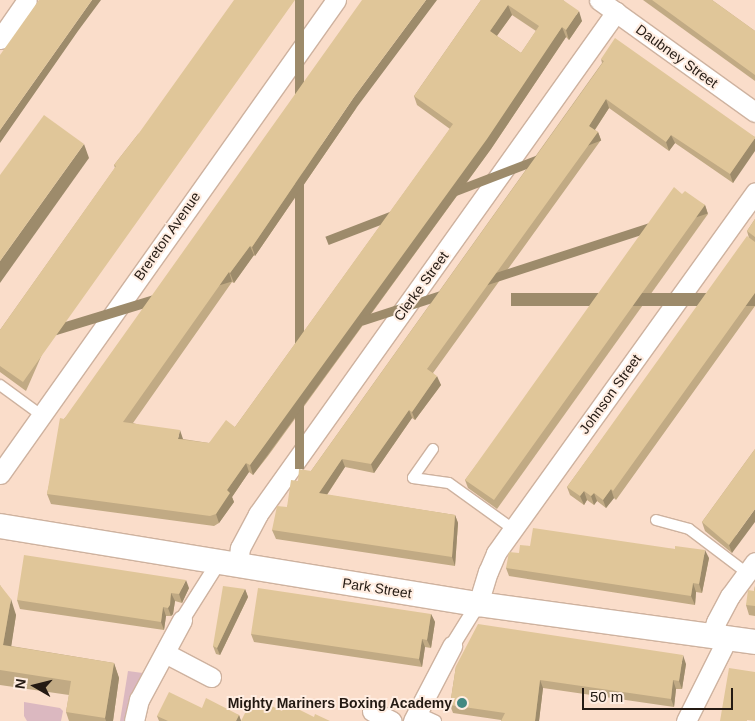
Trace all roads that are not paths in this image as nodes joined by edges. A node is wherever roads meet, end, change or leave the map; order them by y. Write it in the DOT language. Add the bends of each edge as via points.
graph roads {
  1 [pos="27,0"];
  2 [pos="336,0"];
  3 [pos="599,0"];
  4 [pos="616,12"];
  5 [pos="0,38"];
  6 [pos="755,112"];
  7 [pos="755,192"];
  8 [pos="0,385"];
  9 [pos="42,415"];
  10 [pos="433,449"];
  11 [pos="0,474"];
  12 [pos="656,520"];
  13 [pos="0,526"];
  14 [pos="513,530"];
  15 [pos="228,564"];
  16 [pos="751,568"];
  17 [pos="478,604"];
  18 [pos="182,620"];
  19 [pos="719,637"];
  20 [pos="755,642"];
  21 [pos="452,646"];
  22 [pos="165,653"];
  23 [pos="211,677"];
  24 [pos="372,711"];
  25 [pos="415,717"];
  26 [pos="134,721"];
  27 [pos="392,721"];
  28 [pos="436,721"];
  29 [pos="686,721"];
  1 -- 5 [label="street"];
  2 -- 9 [label="street, Brereton Avenue"];
  3 -- 4 [label="street, Daubney Street"];
  4 -- 6 [label="street, Daubney Street"];
  4 -- 15 [label="street, Clerke Street" via="258,514"];
  7 -- 14 [label="street, Johnson Street"];
  8 -- 9 [label="lane"];
  9 -- 11 [label="street, Brereton Avenue"];
  10 -- 14 [label="lane" via="413,478 449,483"];
  12 -- 16 [label="lane" via="689,529"];
  13 -- 15 [label="street, Park Street"];
  14 -- 17 [label="street, Johnson Street" via="496,553"];
  15 -- 17 [label="street, Park Street"];
  15 -- 18 [label="street"];
  16 -- 19 [label="street" via="716,622"];
  17 -- 19 [label="street, Park Street"];
  17 -- 21 [label="street"];
  18 -- 22 [label="street"];
  19 -- 20 [label="street, Park Street"];
  19 -- 29 [label="street"];
  21 -- 25 [label="street"];
  22 -- 23 [label="street"];
  22 -- 26 [label="street" via="139,700"];
  24 -- 27 [label="street"];
  25 -- 28 [label="lane"];
}
